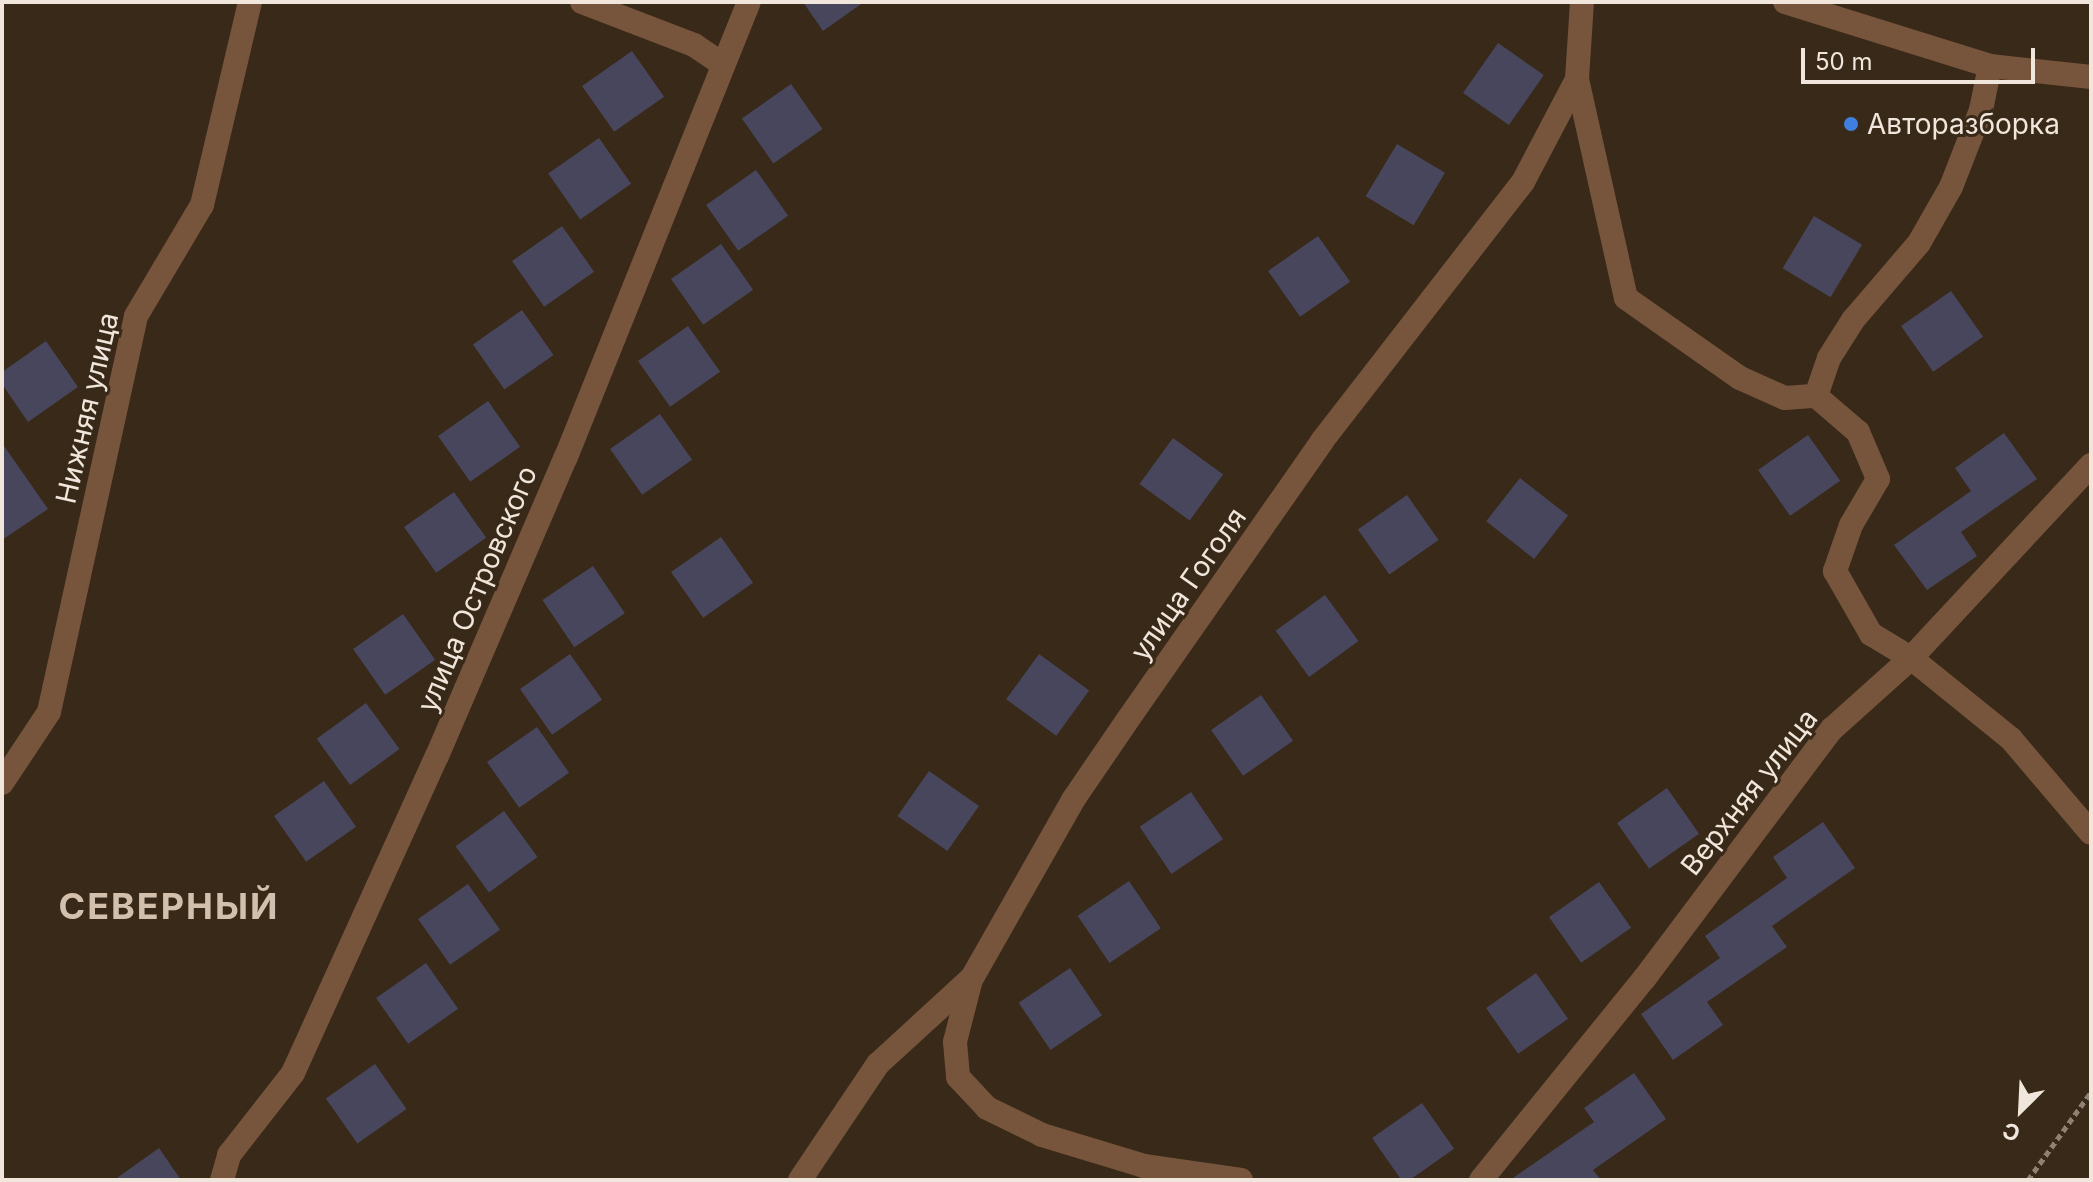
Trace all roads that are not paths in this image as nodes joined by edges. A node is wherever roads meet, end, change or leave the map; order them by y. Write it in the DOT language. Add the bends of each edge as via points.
graph roads {
  1 [pos="250,2"];
  2 [pos="582,2"];
  3 [pos="749,2"];
  4 [pos="1582,2"];
  5 [pos="1785,2"];
  6 [pos="722,64"];
  7 [pos="1990,66"];
  8 [pos="2091,77"];
  9 [pos="1577,79"];
  10 [pos="1816,396"];
  11 [pos="2091,465"];
  12 [pos="1911,658"];
  13 [pos="2,783"];
  14 [pos="2091,833"];
  15 [pos="972,978"];
  16 [pos="222,1180"];
  17 [pos="800,1180"];
  18 [pos="1241,1180"];
  19 [pos="1481,1180"];
  1 -- 13 [label="street, Нижняя улица" via="202,205 136,316 49,712"];
  2 -- 6 [label="street" via="694,45"];
  3 -- 6 [label="street, улица Островского"];
  4 -- 9 [label="street, улица Гоголя"];
  5 -- 7 [label="street"];
  6 -- 16 [label="street, улица Островского" via="566,457 437,756 293,1073 229,1155"];
  7 -- 8 [label="street"];
  7 -- 10 [label="street" via="1981,110 1951,187 1919,243 1853,320 1829,358"];
  9 -- 10 [label="street" via="1626,298 1740,378 1785,398"];
  9 -- 15 [label="street, улица Гоголя" via="1523,182 1322,441 1073,800"];
  10 -- 12 [label="street" via="1858,432 1878,479 1851,525 1835,571 1871,634"];
  11 -- 12 [label="street, Верхняя улица"];
  12 -- 14 [label="street" via="2011,739"];
  12 -- 19 [label="street, Верхняя улица" via="1832,729 1644,979"];
  15 -- 17 [label="street, улица Гоголя" via="878,1064"];
  15 -- 18 [label="street" via="955,1042 958,1077 987,1108 1042,1135 1144,1166"];
}
